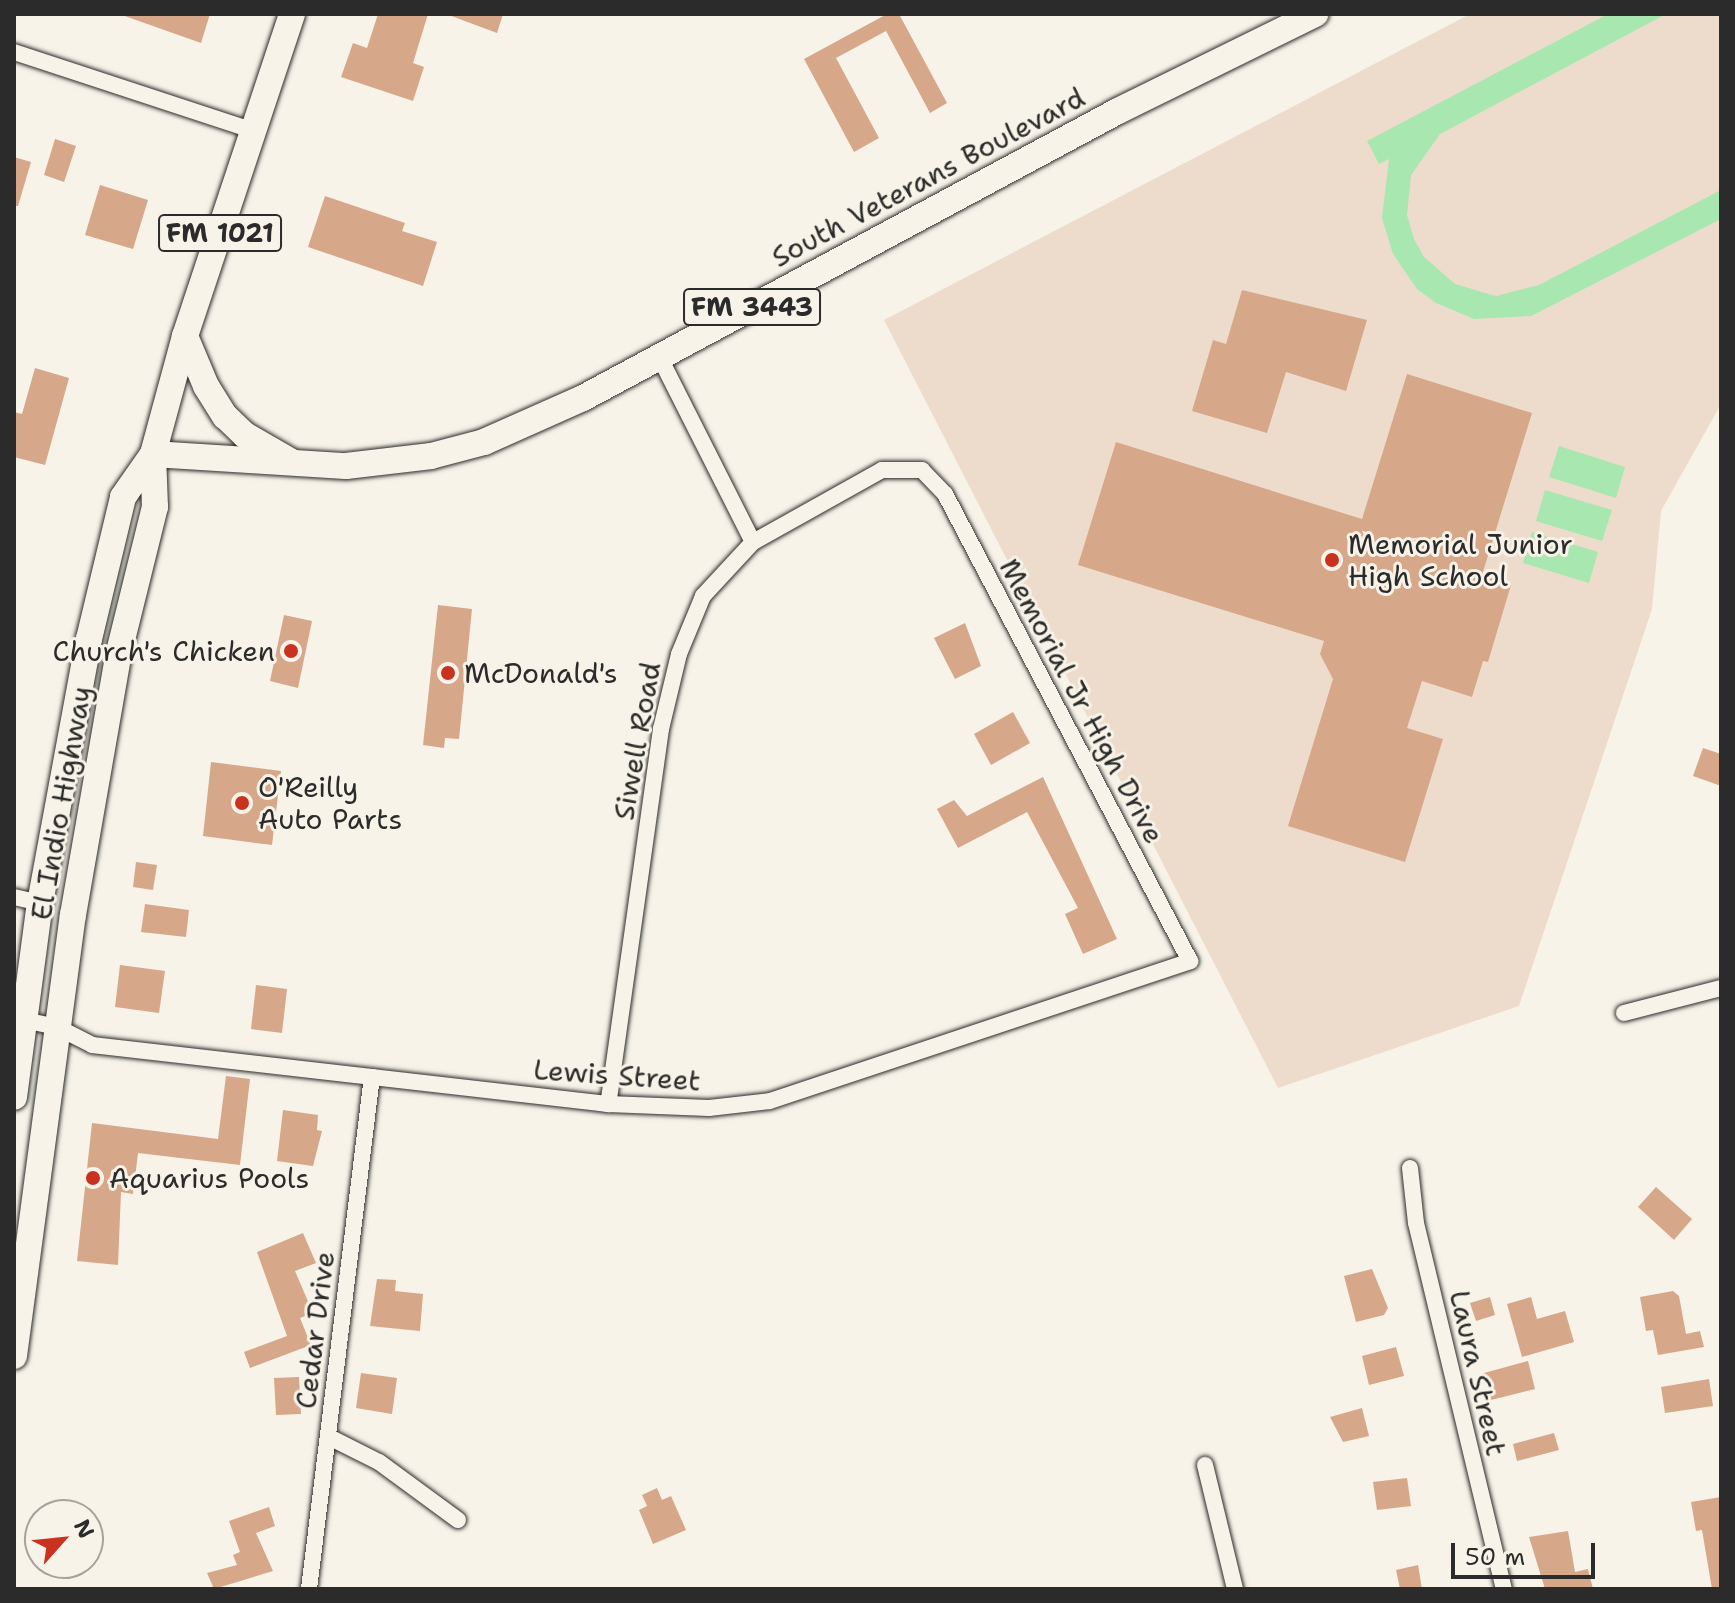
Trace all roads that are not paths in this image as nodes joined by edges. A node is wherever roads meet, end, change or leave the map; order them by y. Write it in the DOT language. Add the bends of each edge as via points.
graph roads {
  1 [pos="292,14"];
  2 [pos="1315,14"];
  3 [pos="14,52"];
  4 [pos="254,131"];
  5 [pos="185,336"];
  6 [pos="659,356"];
  7 [pos="153,454"];
  8 [pos="302,467"];
  9 [pos="922,470"];
  10 [pos="753,542"];
  11 [pos="14,897"];
  12 [pos="40,903"];
  13 [pos="1190,961"];
  14 [pos="1721,988"];
  15 [pos="1624,1013"];
  16 [pos="24,1020"];
  17 [pos="57,1027"];
  18 [pos="372,1077"];
  19 [pos="14,1097"];
  20 [pos="608,1104"];
  21 [pos="1410,1168"];
  22 [pos="14,1356"];
  23 [pos="329,1437"];
  24 [pos="1205,1465"];
  25 [pos="458,1520"];
  26 [pos="309,1589"];
  27 [pos="1235,1589"];
  28 [pos="1504,1589"];
  1 -- 4 [label="main road, El Indio Highway / FM 1021"];
  2 -- 6 [label="main road, South Veterans Boulevard / FM 3443" via="1118,111"];
  3 -- 4 [label="street"];
  4 -- 5 [label="main road, El Indio Highway / FM 1021"];
  5 -- 7 [label="main road, El Indio Highway / FM 1021"];
  5 -- 8 [label="main road" via="225,416 245,435"];
  6 -- 8 [label="main road, South Veterans Boulevard / FM 3443" via="540,420 484,442 431,456"];
  6 -- 10 [label="street"];
  7 -- 8 [label="main road, South Veterans Boulevard / FM 3443"];
  7 -- 12 [label="main road, El Indio Highway / FM 1021" via="123,497 85,654"];
  7 -- 17 [label="main road, El Indio Highway / FM 1021" via="155,507 118,656"];
  9 -- 10 [label="street, Siwell Road" via="882,470"];
  9 -- 13 [label="street, Memorial Jr High Drive" via="945,494"];
  10 -- 20 [label="street, Siwell Road" via="703,596 679,654 661,729"];
  11 -- 12 [label="street"];
  12 -- 16 [label="main road, El Indio Highway / FM 1021"];
  13 -- 20 [label="street, Lewis Street" via="770,1101 709,1108"];
  14 -- 15 [label="street"];
  16 -- 17 [label="street, Lewis Street"];
  16 -- 19 [label="main road, El Indio Highway / FM 1021"];
  17 -- 18 [label="street, Lewis Street" via="92,1045"];
  17 -- 22 [label="main road, El Indio Highway / FM 1021"];
  18 -- 20 [label="street, Lewis Street"];
  18 -- 23 [label="street, Cedar Drive"];
  21 -- 28 [label="street, Laura Street" via="1416,1223"];
  23 -- 25 [label="street" via="379,1462"];
  23 -- 26 [label="street, Cedar Drive"];
  24 -- 27 [label="street"];
}
